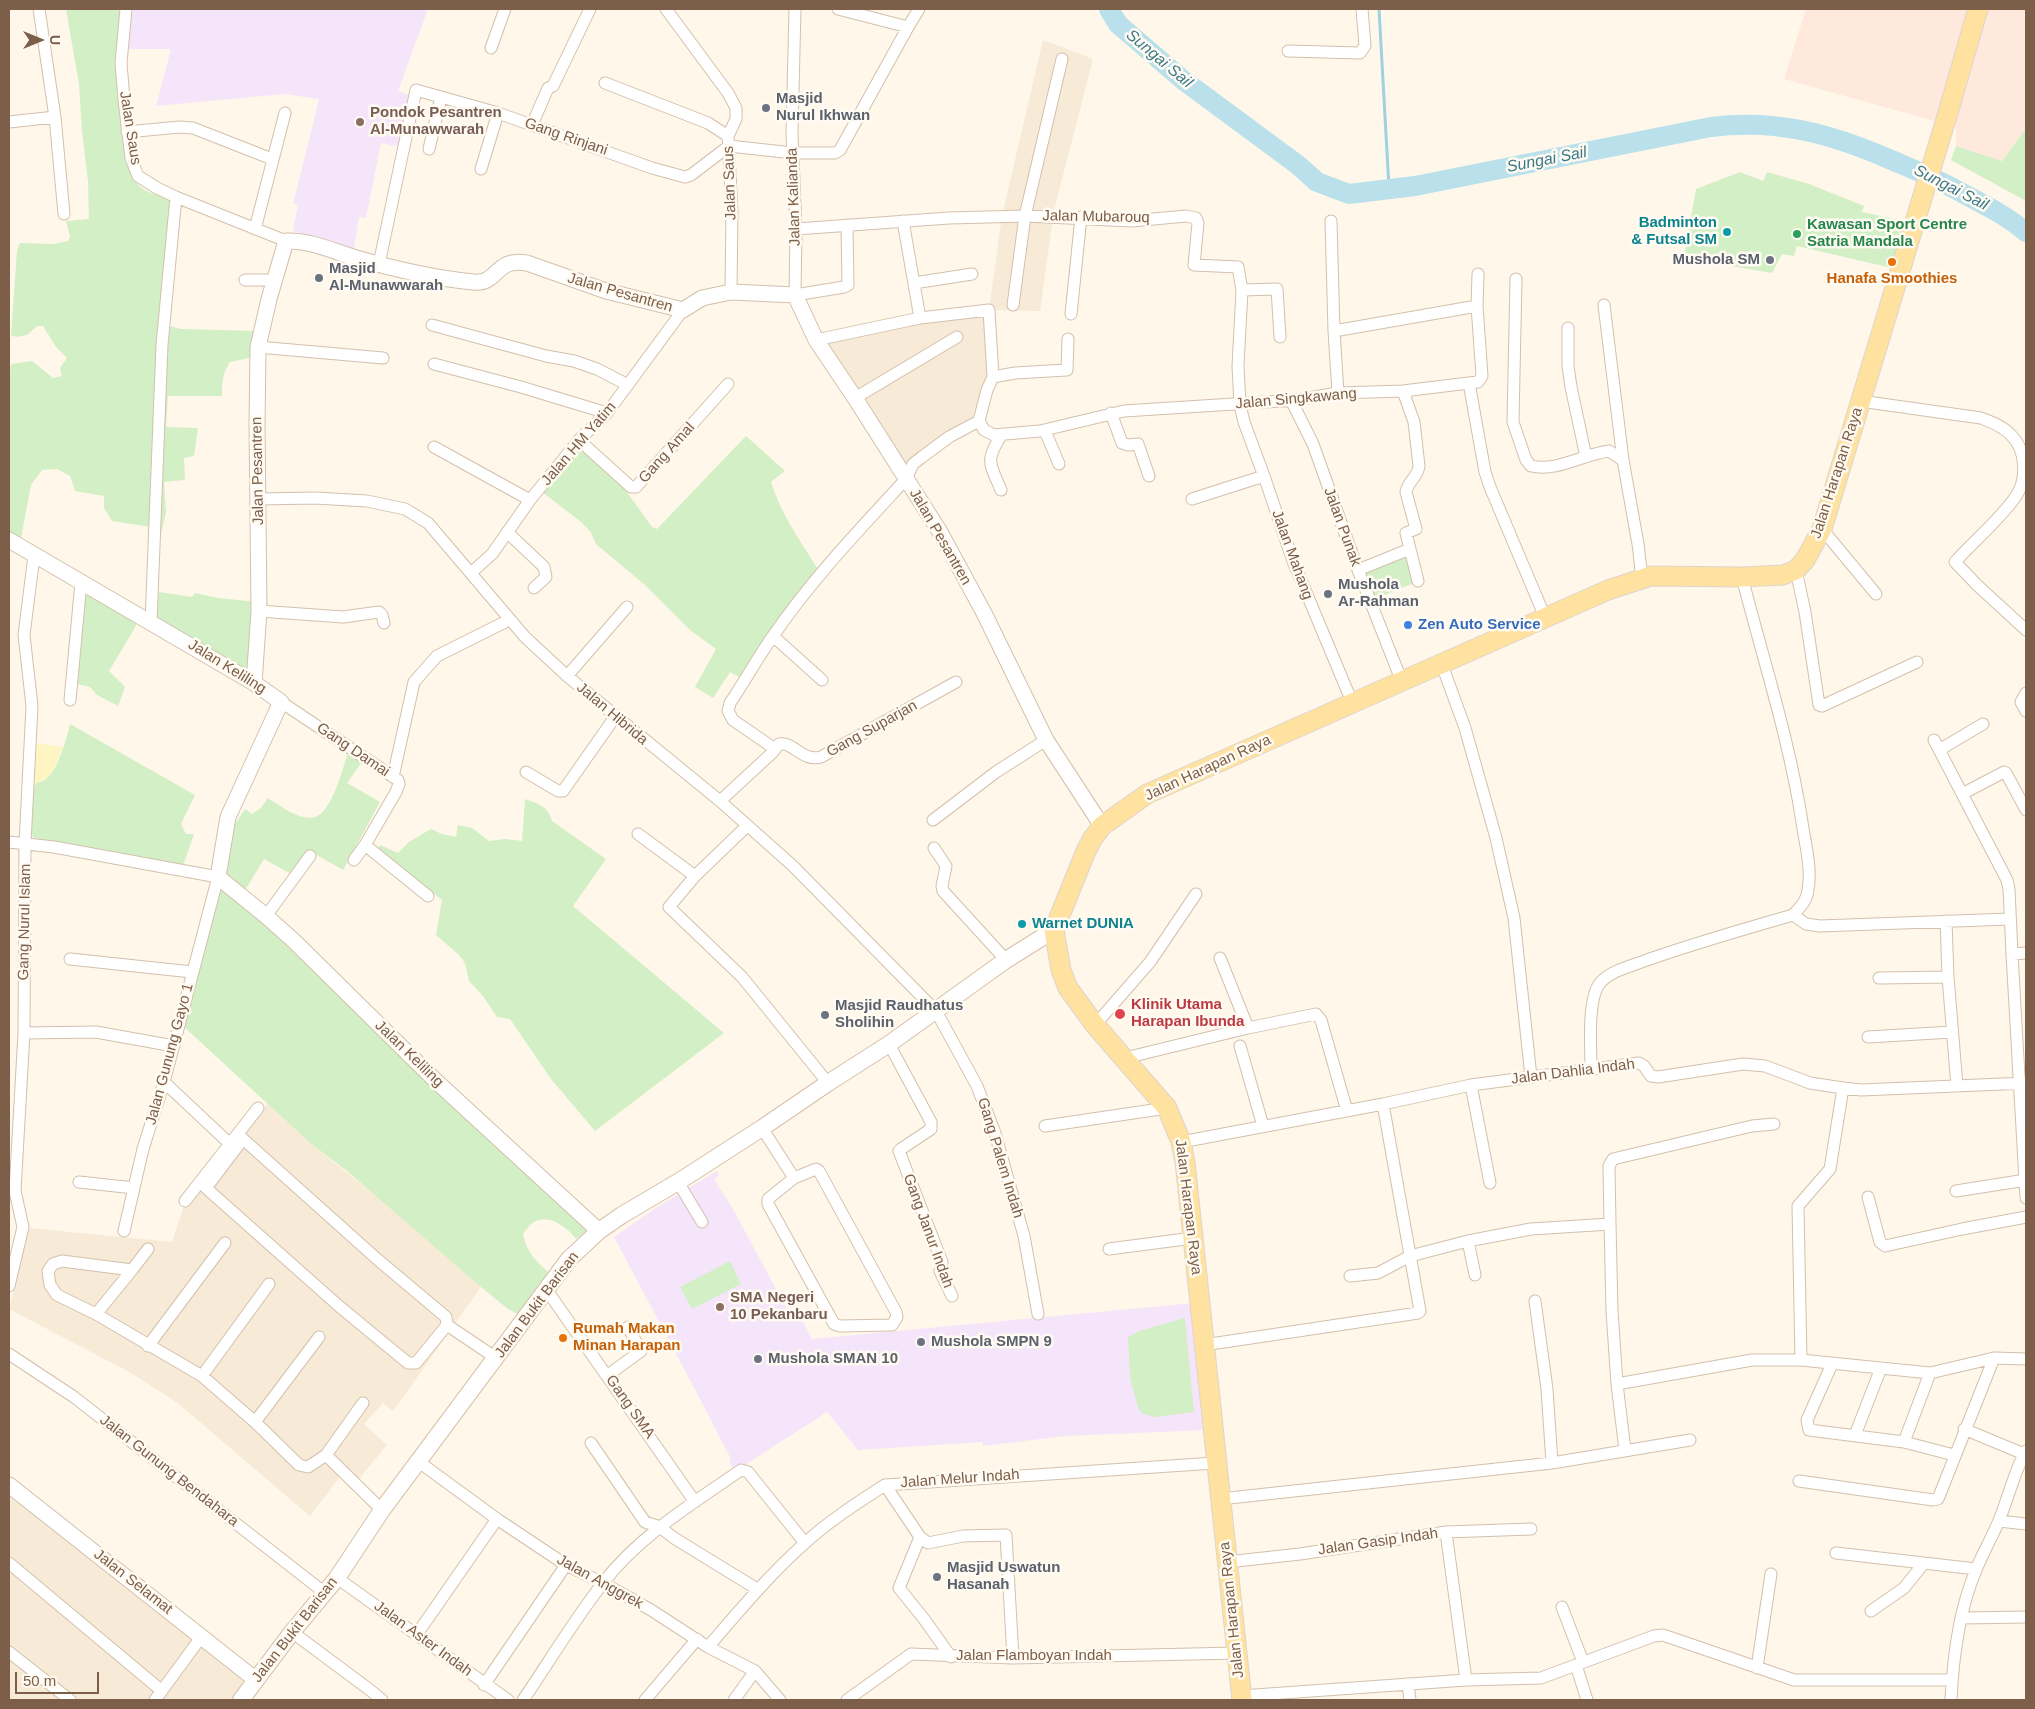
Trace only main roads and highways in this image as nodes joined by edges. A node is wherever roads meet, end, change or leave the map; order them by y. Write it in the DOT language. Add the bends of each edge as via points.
graph roads {
  1 [pos="1978,9"];
  2 [pos="1054,930"];
  3 [pos="1242,1698"];
  4 [pos="242,1700"];
  1 -- 2 [label="main road, Jalan Harapan Raya" via="1822,529 1796,570 1776,576 1642,578 1545,617 1147,794 1102,826 1086,851"];
  2 -- 3 [label="main road, Jalan Harapan Raya" via="1061,970 1068,988 1095,1025 1167,1108 1181,1142"];
  2 -- 4 [label="main road, Jalan Bukit Barisan" via="762,1128 622,1215 569,1259 382,1510 337,1578"];
}
